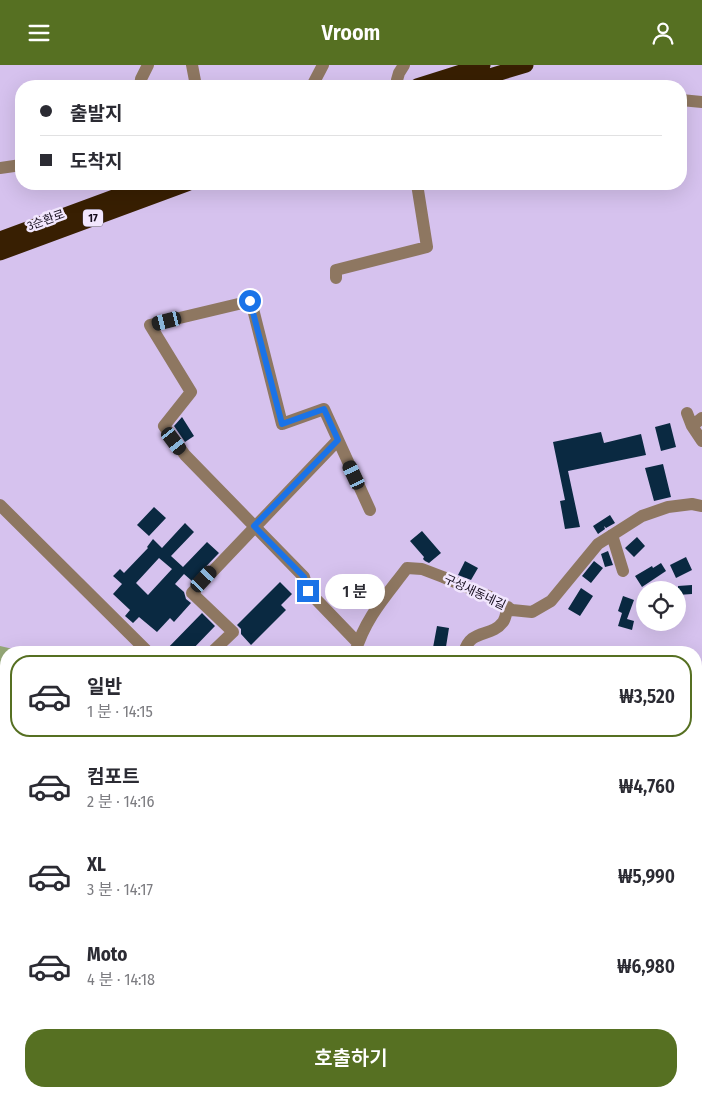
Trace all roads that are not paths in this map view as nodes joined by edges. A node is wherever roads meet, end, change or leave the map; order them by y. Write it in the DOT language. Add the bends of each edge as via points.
graph roads {
  1 [pos="148,65"];
  2 [pos="192,65"];
  3 [pos="323,65"];
  4 [pos="404,65"];
  5 [pos="482,65"];
  6 [pos="526,65"];
  7 [pos="539,65"];
  8 [pos="504,72"];
  9 [pos="459,79"];
  10 [pos="141,80"];
  11 [pos="195,80"];
  12 [pos="315,80"];
  13 [pos="397,80"];
  14 [pos="687,101"];
  15 [pos="702,102"];
  16 [pos="15,166"];
  17 [pos="0,168"];
  18 [pos="133,190"];
  19 [pos="171,190"];
  20 [pos="418,190"];
  21 [pos="0,239"];
  22 [pos="0,253"];
  23 [pos="336,279"];
  24 [pos="687,413"];
  25 [pos="697,422"];
  26 [pos="338,440"];
  27 [pos="702,441"];
  28 [pos="0,505"];
  29 [pos="702,506"];
  30 [pos="370,510"];
  31 [pos="254,526"];
  32 [pos="612,535"];
  33 [pos="624,571"];
  34 [pos="508,607"];
  35 [pos="142,646"];
  36 [pos="218,646"];
  37 [pos="354,646"];
  38 [pos="357,646"];
  39 [pos="466,646"];
  1 -- 10 [label="street"];
  2 -- 11 [label="street"];
  3 -- 12 [label="street"];
  4 -- 13 [label="street"];
  5 -- 9 [label="highway"];
  6 -- 8 [label="highway"];
  7 -- 8 [label="highway"];
  8 -- 9 [label="highway"];
  14 -- 15 [label="street"];
  16 -- 17 [label="street"];
  18 -- 21 [label="highway, 3순환로 / 17"];
  19 -- 22 [label="highway, 3순환로 / 17"];
  20 -- 23 [label="street" via="426,247 336,270"];
  24 -- 25 [label="street"];
  25 -- 27 [label="street"];
  26 -- 30 [label="street"];
  26 -- 31 [label="street"];
  26 -- 31 [label="street" via="324,409 282,424 250,301 150,325 191,392 164,426 185,455"];
  28 -- 35 [label="street"];
  29 -- 32 [label="street, 구성새동네길" via="668,507 642,516"];
  31 -- 36 [label="street" via="192,593 233,632"];
  31 -- 37 [label="street" via="304,577 308,591"];
  32 -- 33 [label="street"];
  32 -- 34 [label="street, 구성새동네길" via="598,544 551,601 532,612"];
  34 -- 38 [label="street, 구성새동네길" via="443,577 422,569 407,568 371,617"];
  34 -- 39 [label="street" via="504,621 473,636"];
}
